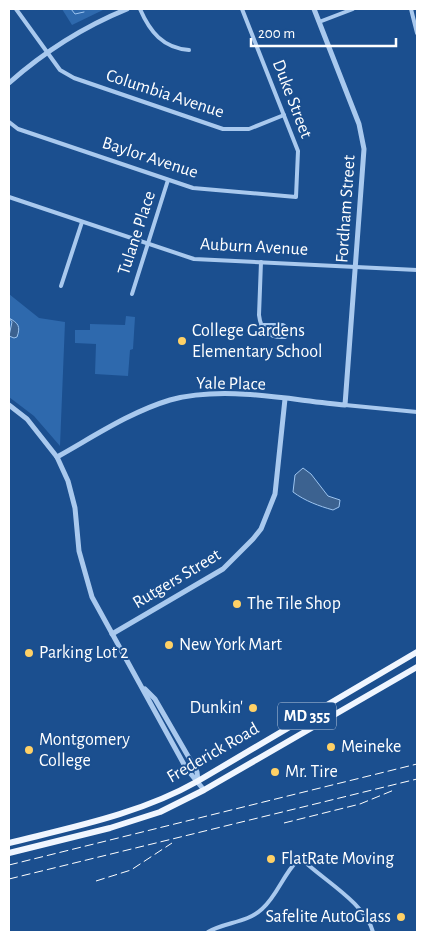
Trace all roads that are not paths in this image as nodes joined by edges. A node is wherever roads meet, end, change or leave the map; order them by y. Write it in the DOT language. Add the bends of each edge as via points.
graph roads {
  1 [pos="16,9"];
  2 [pos="127,9"];
  3 [pos="140,9"];
  4 [pos="242,9"];
  5 [pos="314,9"];
  6 [pos="353,9"];
  7 [pos="411,9"];
  8 [pos="320,22"];
  9 [pos="417,33"];
  10 [pos="189,50"];
  11 [pos="46,52"];
  12 [pos="9,83"];
  13 [pos="284,115"];
  14 [pos="9,122"];
  15 [pos="168,180"];
  16 [pos="290,196"];
  17 [pos="10,197"];
  18 [pos="9,203"];
  19 [pos="82,222"];
  20 [pos="148,244"];
  21 [pos="261,262"];
  22 [pos="356,265"];
  23 [pos="417,270"];
  24 [pos="61,286"];
  25 [pos="132,294"];
  26 [pos="261,325"];
  27 [pos="285,399"];
  28 [pos="9,404"];
  29 [pos="345,405"];
  30 [pos="417,412"];
  31 [pos="58,457"];
  32 [pos="112,634"];
  33 [pos="417,652"];
  34 [pos="417,667"];
  35 [pos="198,781"];
  36 [pos="204,790"];
  37 [pos="9,842"];
  38 [pos="10,852"];
  39 [pos="208,932"];
  40 [pos="373,932"];
  1 -- 11 [label="street, Columbia Avenue"];
  2 -- 11 [label="street" via="86,27"];
  3 -- 10 [label="street" via="159,39 172,47"];
  4 -- 13 [label="street, Duke Street"];
  5 -- 8 [label="street, Fordham Street"];
  6 -- 8 [label="street"];
  7 -- 9 [label="street"];
  8 -- 22 [label="street, Fordham Street" via="363,141"];
  11 -- 12 [label="street"];
  11 -- 13 [label="street, Columbia Avenue" via="60,70 74,78 224,129 249,129"];
  13 -- 16 [label="street, Duke Street" via="298,151 296,196"];
  14 -- 15 [label="street, Baylor Avenue" via="18,129"];
  15 -- 16 [label="street, Baylor Avenue" via="193,188"];
  15 -- 20 [label="street, Tulane Place"];
  17 -- 18 [label="street"];
  17 -- 19 [label="street, Auburn Avenue"];
  19 -- 20 [label="street, Auburn Avenue"];
  19 -- 24 [label="street"];
  20 -- 21 [label="street, Auburn Avenue" via="194,258"];
  20 -- 25 [label="street, Tulane Place"];
  21 -- 22 [label="street, Auburn Avenue"];
  21 -- 26 [label="street"];
  22 -- 23 [label="street, Auburn Avenue"];
  22 -- 29 [label="street, Fordham Street"];
  26 -- 26 [label="street" via="271,336 285,337 287,334 283,325"];
  27 -- 29 [label="street, Yale Place"];
  27 -- 31 [label="street, Yale Place" via="216,394 170,400 130,416"];
  27 -- 32 [label="street, Rutgers Street" via="275,494 253,539 224,569"];
  28 -- 31 [label="street" via="27,419"];
  29 -- 30 [label="street, Yale Place"];
  31 -- 32 [label="street" via="75,508 85,578"];
  32 -- 35 [label="street" via="143,687 160,707 198,772"];
  33 -- 35 [label="main road, Frederick Road / MD 355"];
  34 -- 36 [label="main road, Frederick Road / MD 355"];
  35 -- 36 [label="street"];
  35 -- 37 [label="main road, Frederick Road / MD 355" via="143,807"];
  36 -- 38 [label="main road, Frederick Road / MD 355" via="136,820"];
  37 -- 38 [label="street"];
  39 -- 40 [label="street" via="244,920 263,909 297,861 306,863 354,904 368,919"];
}
